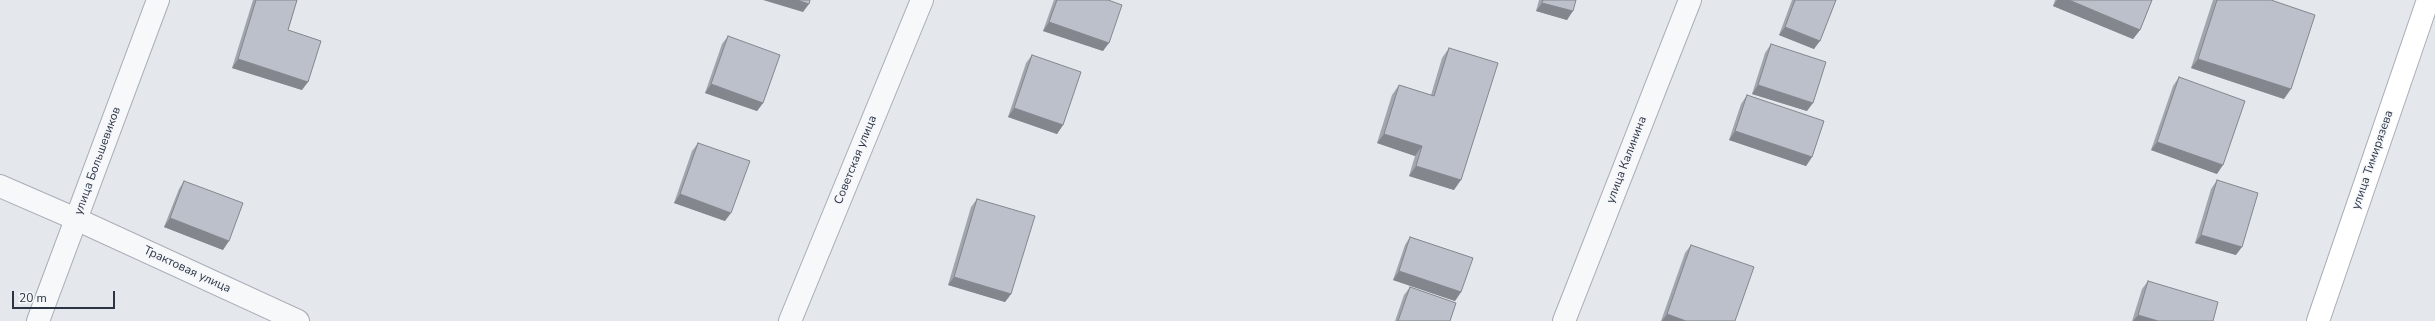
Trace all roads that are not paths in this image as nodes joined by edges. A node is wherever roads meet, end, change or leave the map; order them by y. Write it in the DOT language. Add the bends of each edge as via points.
graph roads {
  1 [pos="158,0"];
  2 [pos="922,0"];
  3 [pos="1690,0"];
  4 [pos="2428,0"];
  5 [pos="0,186"];
  6 [pos="76,219"];
  7 [pos="38,321"];
  8 [pos="298,321"];
  9 [pos="790,321"];
  10 [pos="1564,321"];
  11 [pos="2318,321"];
  1 -- 6 [label="street, улица Большевиков"];
  2 -- 9 [label="street, Советская улица"];
  3 -- 10 [label="street, улица Калинина"];
  4 -- 11 [label="main road, улица Тимирязева"];
  5 -- 6 [label="street, Трактовая улица"];
  6 -- 7 [label="street, улица Большевиков"];
  6 -- 8 [label="street, Трактовая улица"];
}
